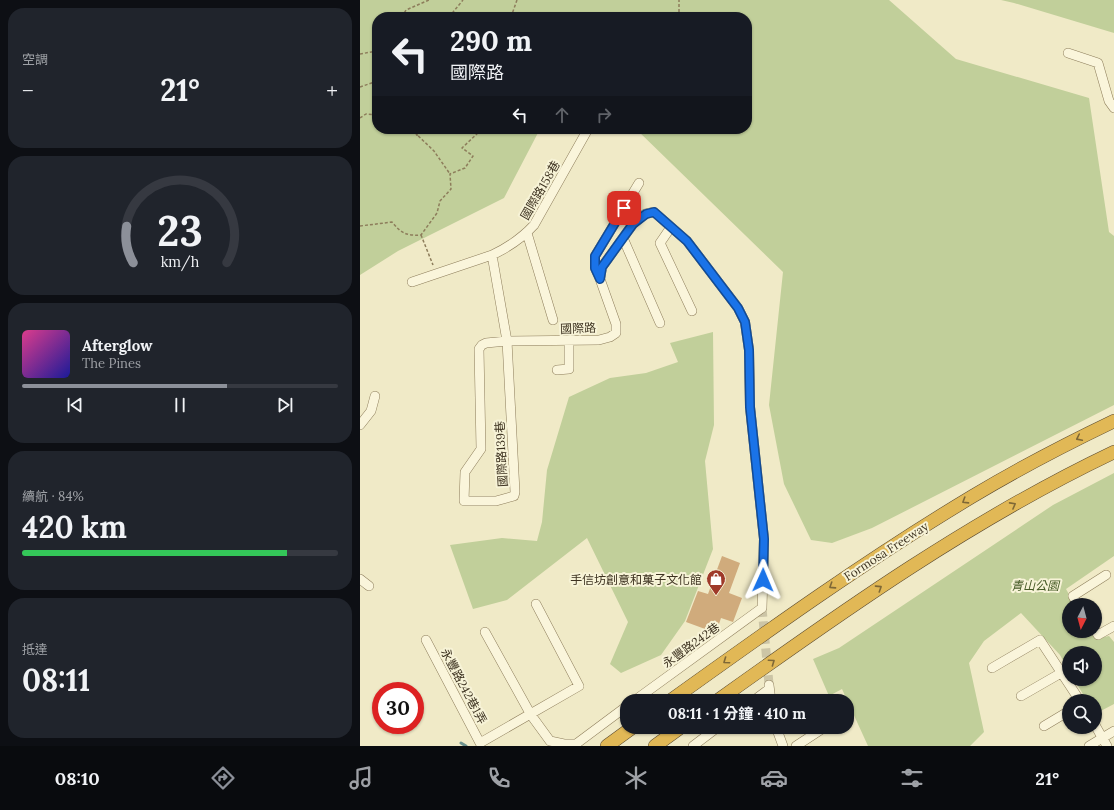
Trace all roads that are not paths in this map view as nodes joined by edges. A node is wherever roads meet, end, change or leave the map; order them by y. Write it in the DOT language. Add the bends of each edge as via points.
graph roads {
  1 [pos="1068,53"];
  2 [pos="1114,108"];
  3 [pos="585,134"];
  4 [pos="639,183"];
  5 [pos="670,227"];
  6 [pos="527,232"];
  7 [pos="623,238"];
  8 [pos="492,255"];
  9 [pos="600,279"];
  10 [pos="412,282"];
  11 [pos="692,311"];
  12 [pos="553,320"];
  13 [pos="660,323"];
  14 [pos="569,340"];
  15 [pos="508,341"];
  16 [pos="558,370"];
  17 [pos="375,396"];
  18 [pos="1114,421"];
  19 [pos="360,425"];
  20 [pos="1114,452"];
  21 [pos="1106,575"];
  22 [pos="360,579"];
  23 [pos="369,586"];
  24 [pos="1074,598"];
  25 [pos="536,604"];
  26 [pos="1114,626"];
  27 [pos="485,632"];
  28 [pos="1102,633"];
  29 [pos="426,640"];
  30 [pos="992,668"];
  31 [pos="1062,673"];
  32 [pos="644,694"];
  33 [pos="680,694"];
  34 [pos="727,694"];
  35 [pos="760,694"];
  36 [pos="770,694"];
  37 [pos="1022,696"];
  38 [pos="620,711"];
  39 [pos="531,715"];
  40 [pos="1062,715"];
  41 [pos="1044,726"];
  42 [pos="1114,731"];
  43 [pos="623,734"];
  44 [pos="671,734"];
  45 [pos="709,734"];
  46 [pos="779,734"];
  47 [pos="814,734"];
  48 [pos="1101,734"];
  49 [pos="1103,737"];
  50 [pos="607,746"];
  51 [pos="655,746"];
  52 [pos="693,746"];
  53 [pos="783,746"];
  54 [pos="796,746"];
  55 [pos="1089,746"];
  56 [pos="1107,746"];
  1 -- 2 [label="street" via="1098,63 1109,101"];
  3 -- 6 [label="street, 國際路158巷" via="534,225"];
  4 -- 9 [label="street, 國際路" via="595,256 595,268"];
  5 -- 7 [label="street" via="654,212 646,214 633,224"];
  5 -- 11 [label="street" via="660,243"];
  5 -- 32 [label="street, 永豐路242巷" via="687,241 738,308 745,322 749,350 750,407 764,539 762,608"];
  6 -- 8 [label="street, 國際路158巷" via="509,247"];
  6 -- 12 [label="street"];
  7 -- 9 [label="street" via="602,267"];
  7 -- 13 [label="street"];
  8 -- 10 [label="street, 國際路158巷"];
  8 -- 15 [label="street"];
  9 -- 14 [label="street, 國際路" via="616,324 616,333 599,340"];
  14 -- 15 [label="street, 國際路"];
  14 -- 16 [label="street" via="569,369"];
  15 -- 15 [label="street, 國際路139巷" via="514,496 496,501 464,501 465,472 481,449 479,349 486,343"];
  17 -- 19 [label="street" via="371,411"];
  18 -- 33 [label="highway, Formosa Freeway, one-way" via="1048,454 941,516 823,592"];
  34 -- 20 [label="highway, one-way" via="841,613 985,520"];
  21 -- 24 [label="street" via="1073,596"];
  22 -- 23 [label="street"];
  25 -- 39 [label="street" via="579,686"];
  26 -- 28 [label="street"];
  27 -- 39 [label="street"];
  29 -- 39 [label="street, 永豐路242巷1弄" via="480,743"];
  30 -- 31 [label="street" via="1040,640"];
  31 -- 37 [label="street"];
  35 -- 36 [label="street" via="769,686"];
  38 -- 39 [label="street" via="576,744 550,741"];
  40 -- 41 [label="street"];
  42 -- 49 [label="street"];
  43 -- 50 [label="highway"];
  44 -- 51 [label="highway"];
  45 -- 52 [label="street"];
  46 -- 53 [label="street"];
  47 -- 54 [label="street"];
  48 -- 49 [label="street"];
  49 -- 55 [label="street"];
  49 -- 56 [label="street"];
}
